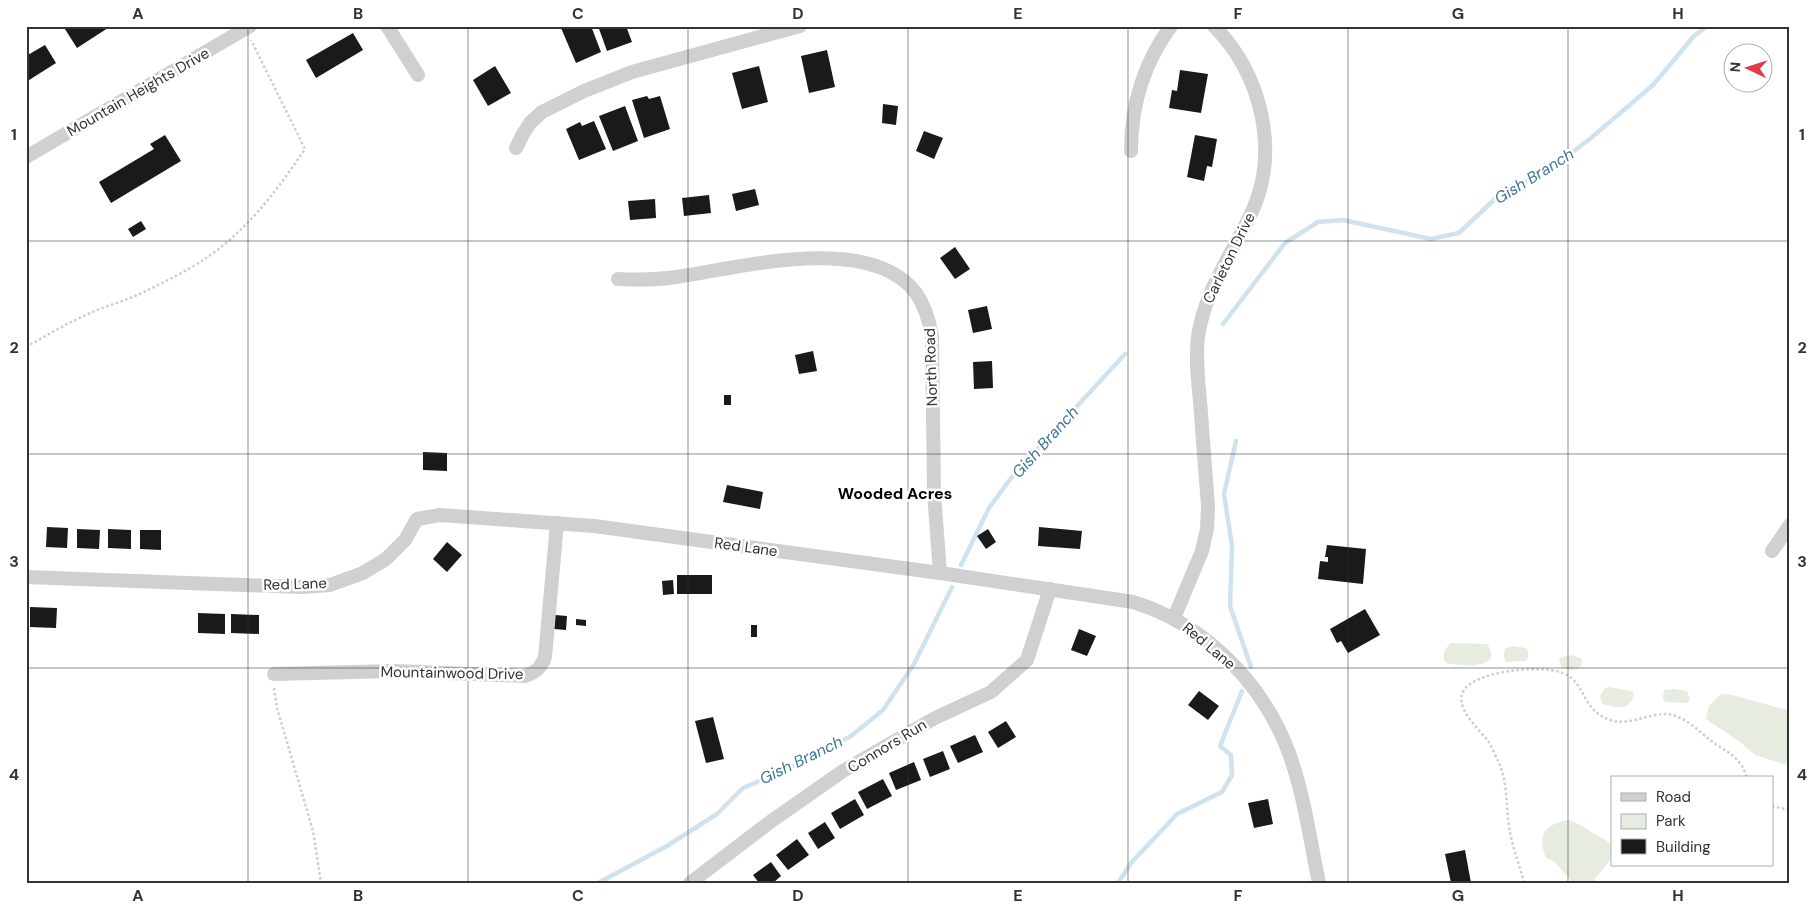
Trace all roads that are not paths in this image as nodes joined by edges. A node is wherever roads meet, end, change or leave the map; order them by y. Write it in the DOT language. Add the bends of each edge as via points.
graph roads {
  1 [pos="387,26"];
  2 [pos="800,26"];
  3 [pos="1171,26"];
  4 [pos="1214,26"];
  5 [pos="247,27"];
  6 [pos="418,76"];
  7 [pos="516,148"];
  8 [pos="1131,151"];
  9 [pos="26,157"];
  10 [pos="618,279"];
  11 [pos="558,523"];
  12 [pos="1790,525"];
  13 [pos="1772,551"];
  14 [pos="940,573"];
  15 [pos="26,577"];
  16 [pos="1050,589"];
  17 [pos="1174,618"];
  18 [pos="274,674"];
  19 [pos="690,883"];
  20 [pos="1319,883"];
  1 -- 6 [label="street"];
  2 -- 7 [label="street" via="632,72 584,91 542,112 530,123"];
  3 -- 8 [label="street" via="1142,79 1131,127"];
  4 -- 17 [label="street, Carleton Drive" via="1236,52 1255,91 1262,114 1265,160 1258,197 1212,288 1198,336 1196,361 1207,529 1202,551"];
  5 -- 9 [label="street, Mountain Heights Drive"];
  10 -- 14 [label="street, North Road" via="673,278 798,258 825,257 878,266 898,276 916,292 929,318 932,335 934,494"];
  11 -- 14 [label="street, Red Lane"];
  11 -- 15 [label="street, Red Lane" via="440,515 416,519 404,540 386,559 363,573 330,585 300,587"];
  11 -- 18 [label="street, Mountainwood Drive" via="545,657 533,673 525,676 394,671"];
  12 -- 13 [label="street"];
  14 -- 16 [label="street, Red Lane"];
  16 -- 17 [label="street, Red Lane" via="1133,602"];
  16 -- 19 [label="street, Connors Run" via="1027,660 991,692 935,718 844,772 770,822"];
  17 -- 20 [label="street, Red Lane" via="1206,639 1227,658 1253,686 1272,715 1290,754 1300,788"];
}
